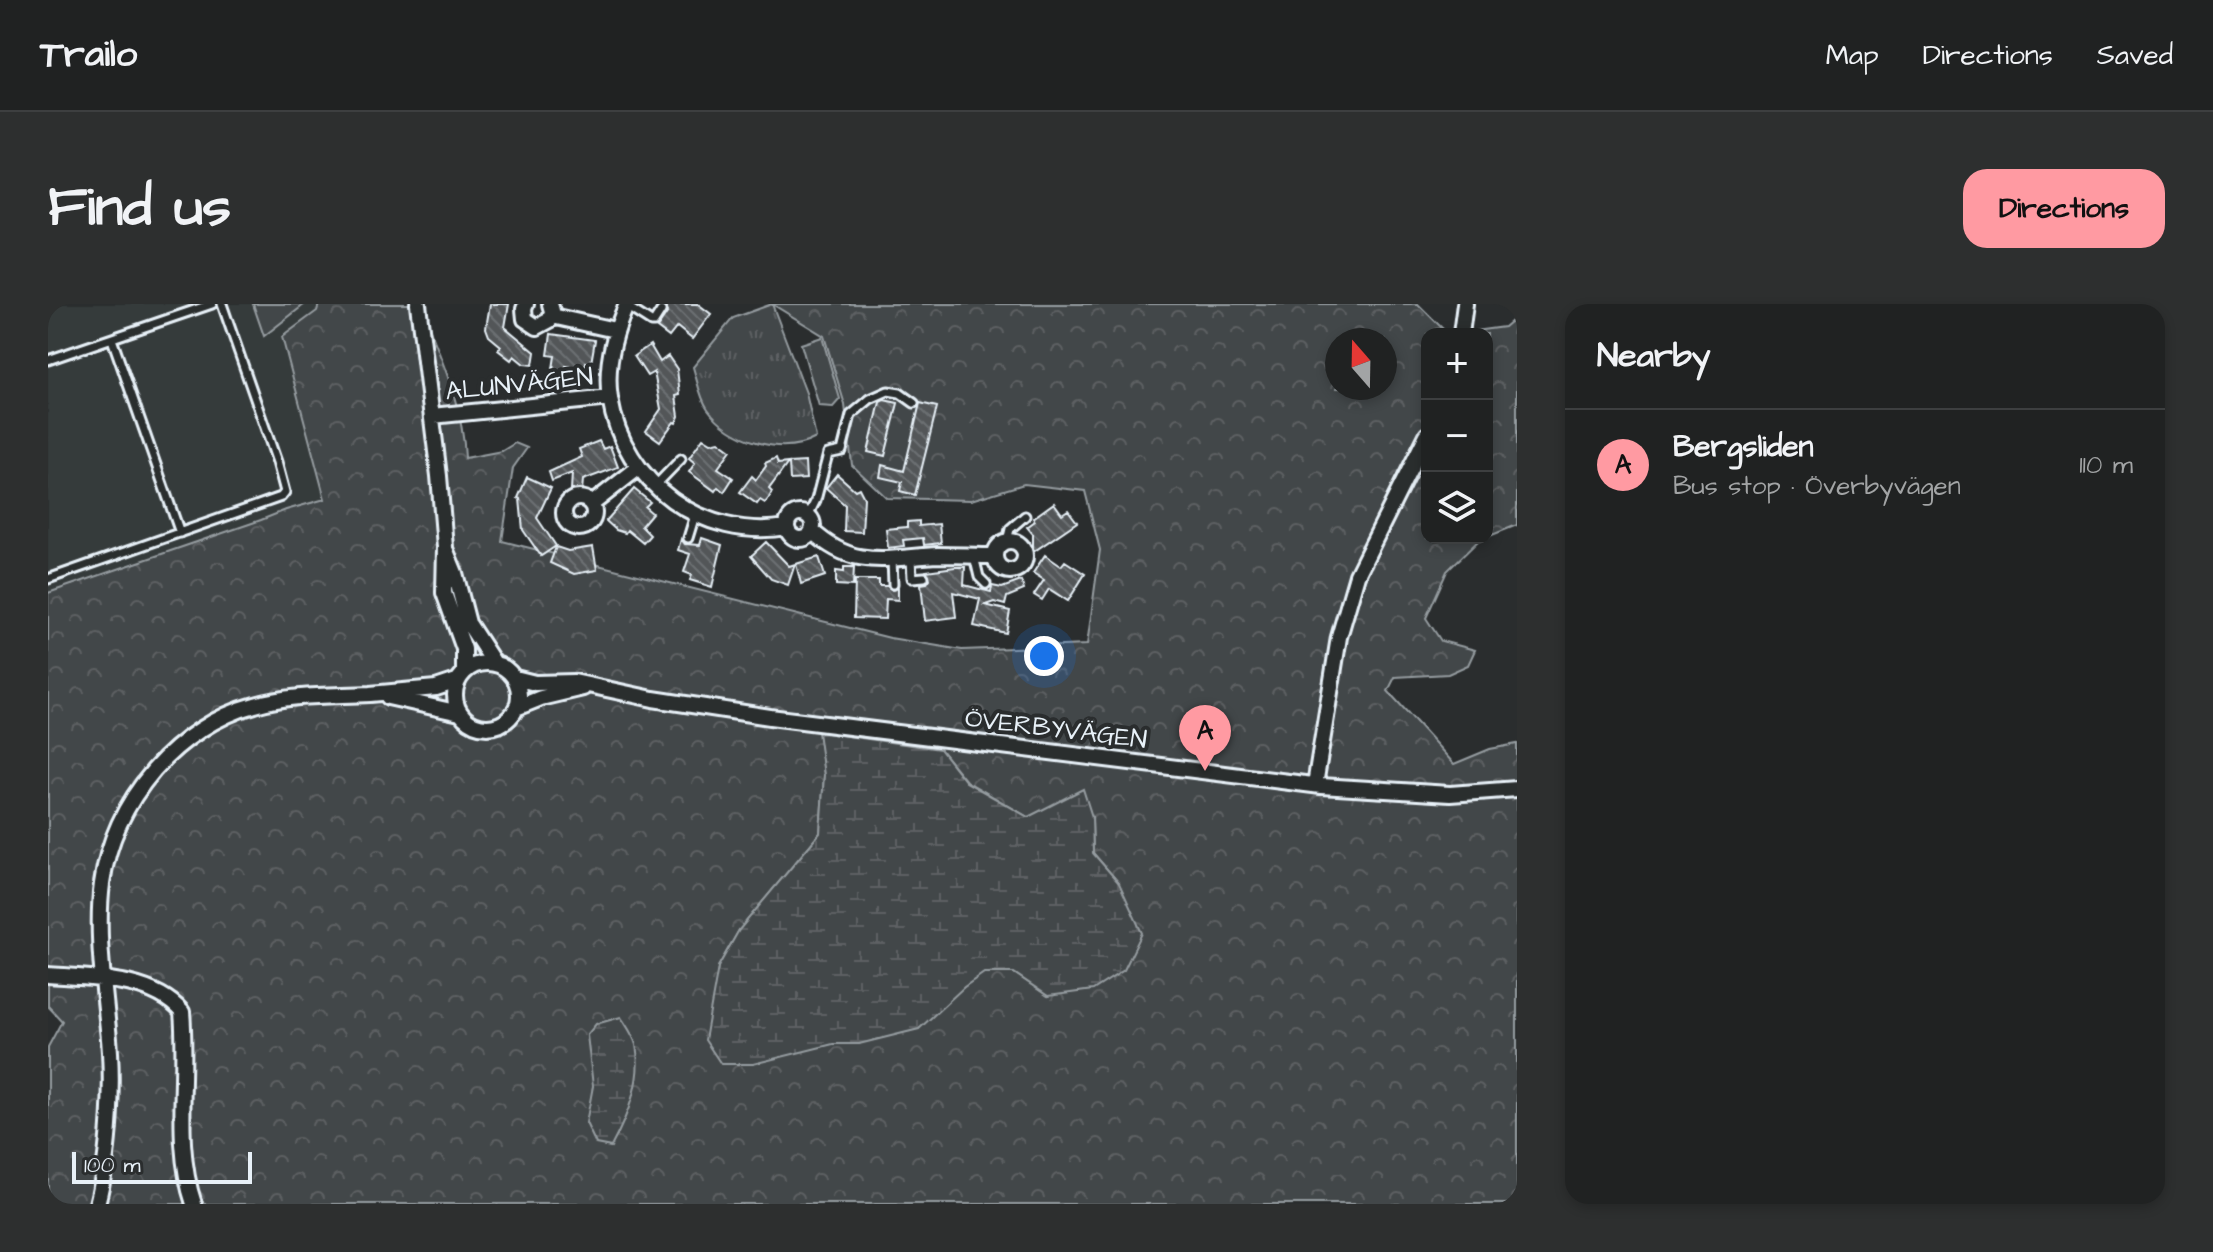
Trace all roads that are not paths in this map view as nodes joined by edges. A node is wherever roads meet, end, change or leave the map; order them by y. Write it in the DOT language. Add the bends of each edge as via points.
graph roads {
  1 [pos="212,304"];
  2 [pos="222,304"];
  3 [pos="418,304"];
  4 [pos="526,304"];
  5 [pos="1465,304"];
  6 [pos="626,305"];
  7 [pos="551,310"];
  8 [pos="661,311"];
  9 [pos="1462,328"];
  10 [pos="615,330"];
  11 [pos="112,339"];
  12 [pos="48,360"];
  13 [pos="610,398"];
  14 [pos="914,403"];
  15 [pos="432,416"];
  16 [pos="1421,447"];
  17 [pos="681,459"];
  18 [pos="638,468"];
  19 [pos="655,486"];
  20 [pos="592,504"];
  21 [pos="695,515"];
  22 [pos="808,516"];
  23 [pos="1025,516"];
  24 [pos="787,527"];
  25 [pos="812,531"];
  26 [pos="180,533"];
  27 [pos="688,538"];
  28 [pos="1007,541"];
  29 [pos="445,547"];
  30 [pos="974,556"];
  31 [pos="995,556"];
  32 [pos="911,558"];
  33 [pos="892,560"];
  34 [pos="924,577"];
  35 [pos="48,579"];
  36 [pos="893,584"];
  37 [pos="986,584"];
  38 [pos="494,663"];
  39 [pos="461,677"];
  40 [pos="515,678"];
  41 [pos="591,686"];
  42 [pos="372,693"];
  43 [pos="516,708"];
  44 [pos="460,713"];
  45 [pos="1315,785"];
  46 [pos="1517,789"];
  47 [pos="48,975"];
  48 [pos="101,979"];
  49 [pos="97,1204"];
  50 [pos="194,1204"];
  1 -- 11 [label="lane"];
  2 -- 26 [label="lane" via="285,492"];
  3 -- 15 [label="street"];
  4 -- 7 [label="street" via="524,314 532,326 547,324"];
  5 -- 9 [label="street"];
  6 -- 8 [label="lane" via="651,322"];
  6 -- 10 [label="street"];
  7 -- 10 [label="street"];
  10 -- 13 [label="street"];
  11 -- 12 [label="lane"];
  11 -- 26 [label="lane"];
  13 -- 15 [label="street, ALUNVÄGEN"];
  13 -- 18 [label="street" via="622,439"];
  14 -- 22 [label="lane" via="888,391 855,410 842,451 828,454"];
  15 -- 29 [label="street"];
  16 -- 45 [label="street" via="1357,575 1339,637"];
  17 -- 19 [label="lane"];
  18 -- 19 [label="street"];
  18 -- 20 [label="street"];
  19 -- 21 [label="street"];
  21 -- 24 [label="street" via="739,528"];
  21 -- 27 [label="lane"];
  22 -- 24 [label="street" via="792,516"];
  22 -- 25 [label="street"];
  23 -- 28 [label="lane" via="1010,529"];
  24 -- 25 [label="street" via="798,539"];
  25 -- 33 [label="street" via="850,556"];
  26 -- 35 [label="lane"];
  28 -- 31 [label="street"];
  28 -- 31 [label="street" via="1021,545 1023,564 1007,571"];
  29 -- 38 [label="street" via="468,623"];
  29 -- 39 [label="street" via="444,593 464,649"];
  30 -- 31 [label="street"];
  30 -- 32 [label="street"];
  30 -- 37 [label="lane"];
  32 -- 33 [label="street"];
  32 -- 34 [label="lane" via="912,578"];
  33 -- 36 [label="lane"];
  38 -- 39 [label="street" via="475,665"];
  38 -- 40 [label="street"];
  39 -- 42 [label="street" via="436,688"];
  39 -- 44 [label="street" via="455,701"];
  40 -- 41 [label="street, ÖVERBYVÄGEN"];
  40 -- 43 [label="street"];
  41 -- 43 [label="street, ÖVERBYVÄGEN"];
  41 -- 45 [label="street, ÖVERBYVÄGEN" via="770,717"];
  42 -- 44 [label="street"];
  42 -- 48 [label="street" via="298,696 253,705 215,721 162,760 133,794 106,856 99,897"];
  43 -- 44 [label="street" via="507,720 486,727"];
  45 -- 46 [label="street, ÖVERBYVÄGEN" via="1450,794"];
  47 -- 48 [label="street"];
  48 -- 49 [label="street" via="109,1031 109,1107"];
  48 -- 50 [label="street" via="171,999 182,1012 182,1143"];
}
